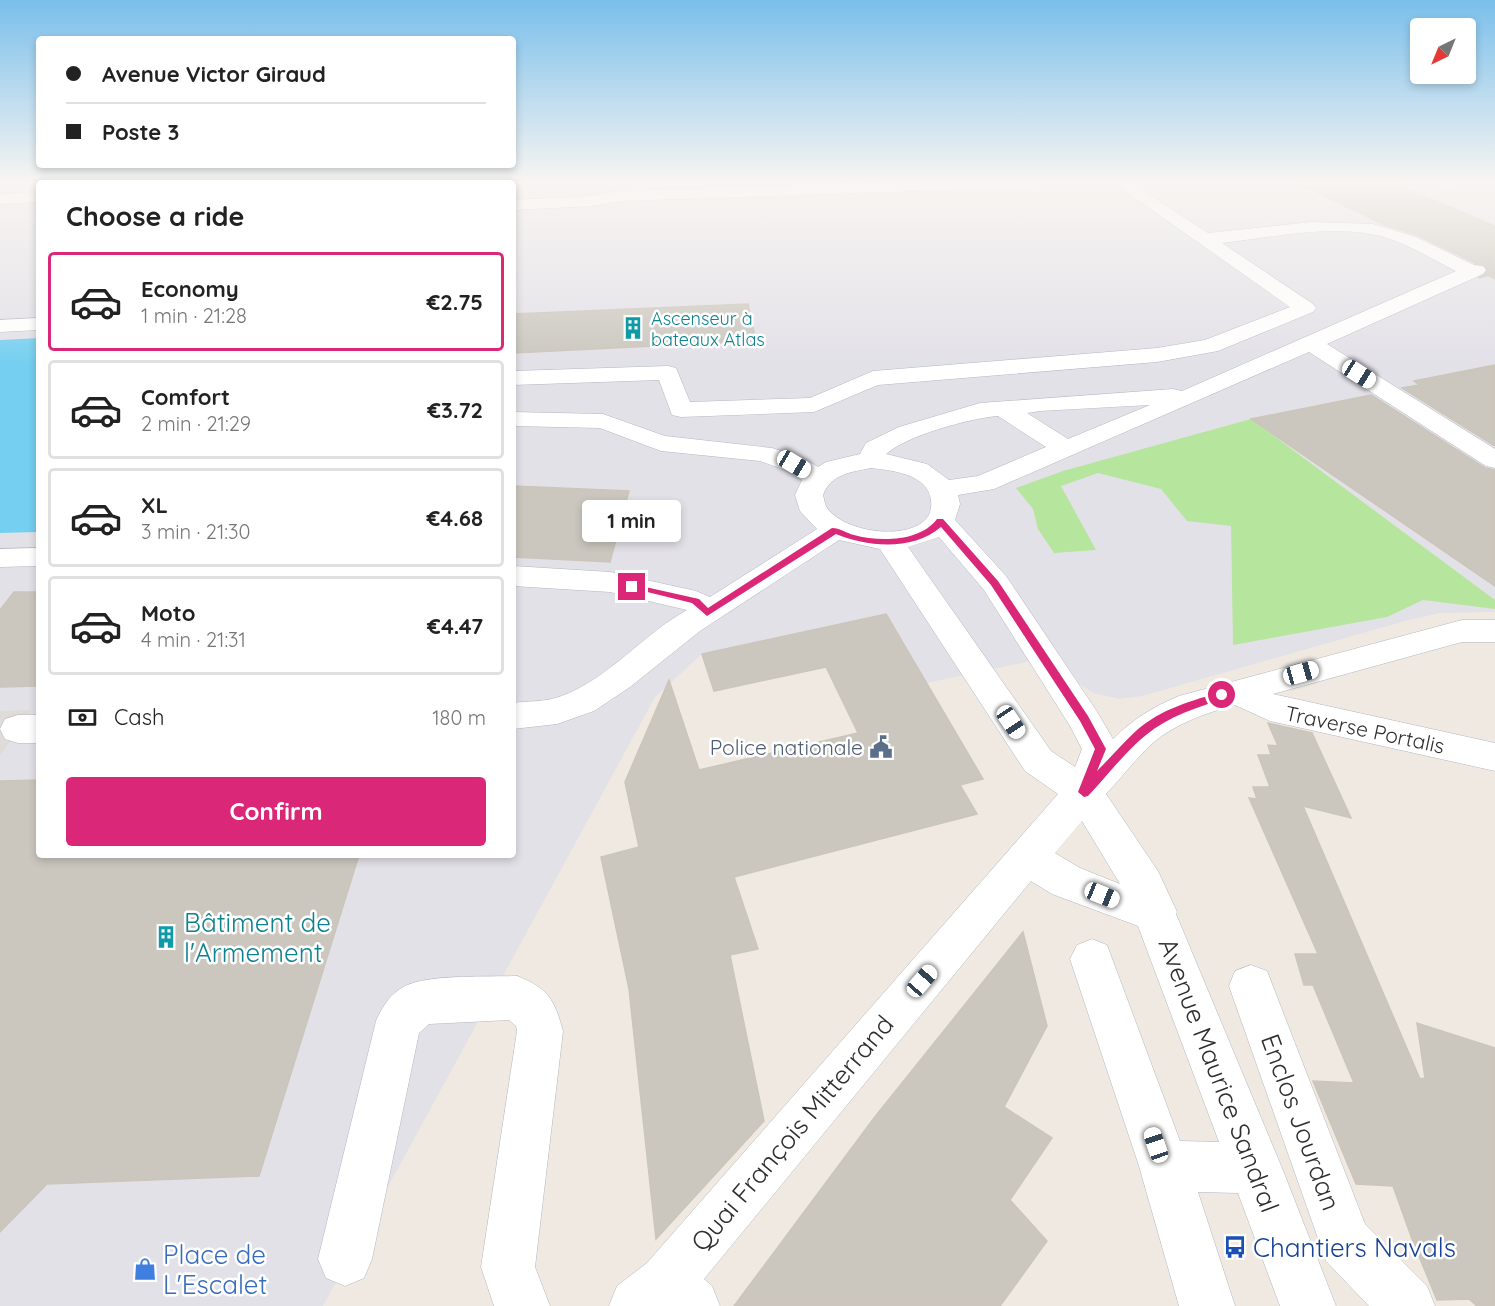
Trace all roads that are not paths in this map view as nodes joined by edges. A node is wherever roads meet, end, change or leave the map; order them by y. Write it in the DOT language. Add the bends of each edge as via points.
graph roads {
  1 [pos="1213,243"];
  2 [pos="1411,243"];
  3 [pos="36,324"];
  4 [pos="0,326"];
  5 [pos="1309,343"];
  6 [pos="516,378"];
  7 [pos="1196,394"];
  8 [pos="1003,408"];
  9 [pos="516,419"];
  10 [pos="1066,449"];
  11 [pos="871,460"];
  12 [pos="1495,460"];
  13 [pos="817,478"];
  14 [pos="941,505"];
  15 [pos="835,530"];
  16 [pos="889,541"];
  17 [pos="36,557"];
  18 [pos="0,558"];
  19 [pos="516,576"];
  20 [pos="707,613"];
  21 [pos="1495,631"];
  22 [pos="1238,691"];
  23 [pos="516,716"];
  24 [pos="1495,757"];
  25 [pos="1084,792"];
  26 [pos="1027,857"];
  27 [pos="1155,912"];
  28 [pos="1092,959"];
  29 [pos="1251,986"];
  30 [pos="1164,1166"];
  31 [pos="1256,1168"];
  32 [pos="345,1259"];
  33 [pos="665,1298"];
  34 [pos="522,1306"];
  35 [pos="1207,1306"];
  36 [pos="1308,1306"];
  37 [pos="1407,1306"];
  1 -- 6 [label="street" via="1306,308 1210,346 1157,355 873,378 814,405 681,410 668,373"];
  2 -- 5 [label="street" via="1473,271"];
  3 -- 4 [label="street"];
  5 -- 7 [label="street"];
  5 -- 12 [label="street"];
  7 -- 8 [label="street"];
  7 -- 10 [label="street"];
  8 -- 10 [label="street"];
  8 -- 11 [label="street" via="980,410 908,432 875,448"];
  9 -- 13 [label="street" via="603,421 661,443 763,453 794,464"];
  10 -- 14 [label="street"];
  11 -- 13 [label="street" via="830,468"];
  11 -- 14 [label="street" via="914,468 931,477"];
  13 -- 15 [label="street" via="809,490 809,503 817,517"];
  14 -- 16 [label="street" via="936,527 920,536"];
  14 -- 25 [label="street" via="1100,749"];
  15 -- 16 [label="street" via="852,537"];
  15 -- 20 [label="street"];
  16 -- 25 [label="street" via="1038,761"];
  17 -- 18 [label="street"];
  19 -- 20 [label="street" via="610,582 696,601"];
  20 -- 23 [label="street" via="686,624 581,703 561,710"];
  21 -- 22 [label="street, Quai François Mitterrand" via="1462,631"];
  22 -- 24 [label="street, Traverse Portalis" via="1270,708"];
  22 -- 25 [label="street, Quai François Mitterrand" via="1191,705 1141,732"];
  25 -- 26 [label="street, Quai François Mitterrand"];
  25 -- 27 [label="street, Avenue Maurice Sandral" via="1143,884"];
  26 -- 27 [label="street, Avenue Maurice Sandral" via="1066,881"];
  26 -- 33 [label="street, Quai François Mitterrand"];
  27 -- 31 [label="street, Avenue Maurice Sandral"];
  28 -- 30 [label="street"];
  29 -- 37 [label="street, Enclos Jourdan" via="1345,1242"];
  30 -- 31 [label="street"];
  30 -- 35 [label="street"];
  31 -- 36 [label="street, Avenue Maurice Sandral"];
  32 -- 34 [label="street" via="399,1021 419,1002 517,998 535,1014 540,1031 508,1267"];
}
